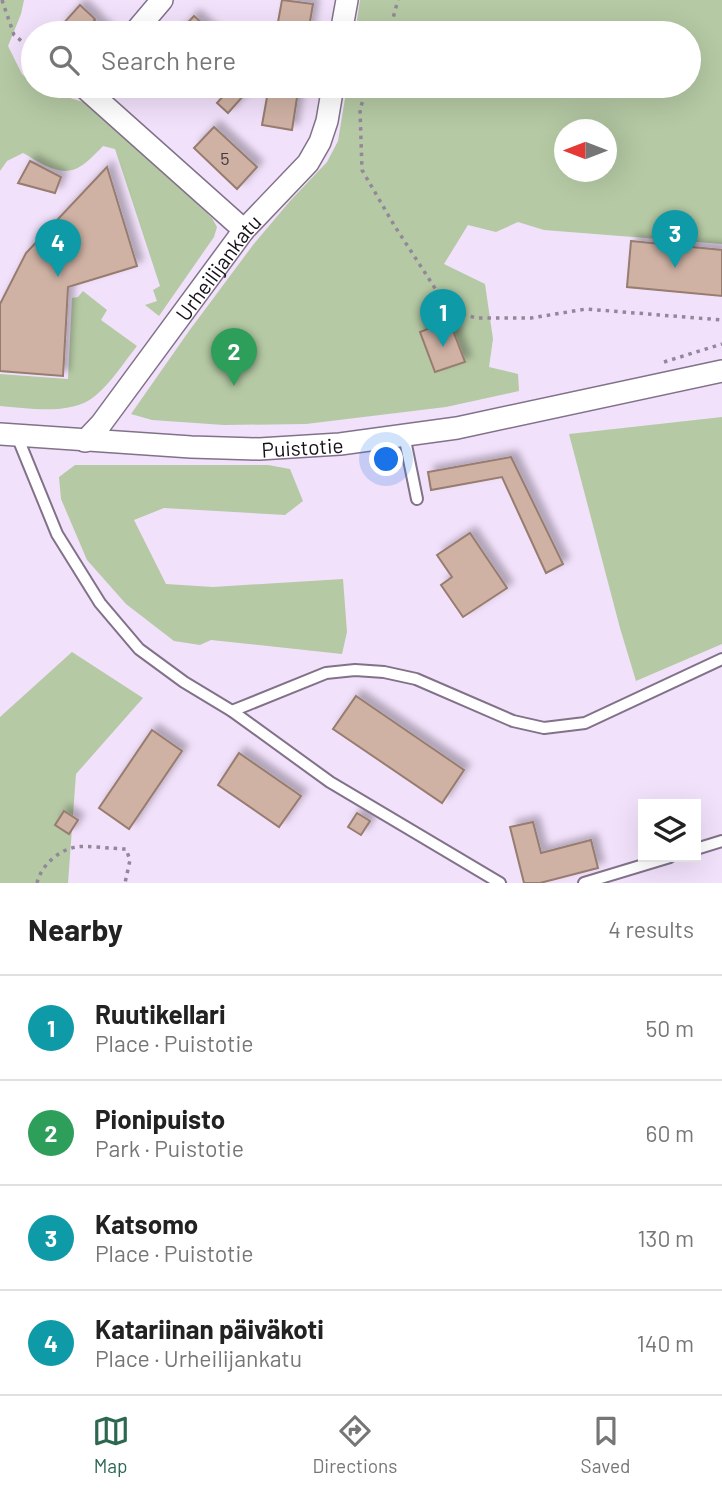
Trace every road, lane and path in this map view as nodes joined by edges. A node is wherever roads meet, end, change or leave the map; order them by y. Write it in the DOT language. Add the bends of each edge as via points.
graph roads {
  1 [pos="2,0"];
  2 [pos="162,0"];
  3 [pos="347,0"];
  4 [pos="398,0"];
  5 [pos="144,21"];
  6 [pos="343,21"];
  7 [pos="392,21"];
  8 [pos="21,41"];
  9 [pos="99,98"];
  10 [pos="331,98"];
  11 [pos="364,98"];
  12 [pos="244,230"];
  13 [pos="722,320"];
  14 [pos="722,344"];
  15 [pos="660,363"];
  16 [pos="722,371"];
  17 [pos="8,435"];
  18 [pos="404,435"];
  19 [pos="85,441"];
  20 [pos="417,499"];
  21 [pos="722,659"];
  22 [pos="232,711"];
  23 [pos="722,841"];
  24 [pos="701,847"];
  25 [pos="653,862"];
  26 [pos="37,883"];
  27 [pos="125,883"];
  28 [pos="500,883"];
  29 [pos="584,883"];
  1 -- 8 [label="path" via="14,35"];
  2 -- 5 [label="street"];
  3 -- 6 [label="street"];
  4 -- 7 [label="path"];
  9 -- 12 [label="street"];
  10 -- 12 [label="street, Urheilijankatu" via="320,142 308,163"];
  11 -- 13 [label="path" via="360,109 362,170 453,311 476,318 531,318 586,309"];
  12 -- 19 [label="street, Urheilijankatu"];
  14 -- 15 [label="path"];
  16 -- 18 [label="street, Puistotie" via="457,428"];
  17 -- 19 [label="street, Puistotie"];
  17 -- 22 [label="lane" via="57,534 100,603 139,649"];
  18 -- 19 [label="street, Puistotie" via="259,449"];
  18 -- 20 [label="lane"];
  21 -- 22 [label="lane" via="585,723 544,728 513,721 416,679 355,670 326,673"];
  22 -- 28 [label="lane" via="330,782"];
  23 -- 24 [label="lane"];
  25 -- 29 [label="lane"];
  26 -- 27 [label="path" via="52,857 75,847 126,849 130,860"];
}
